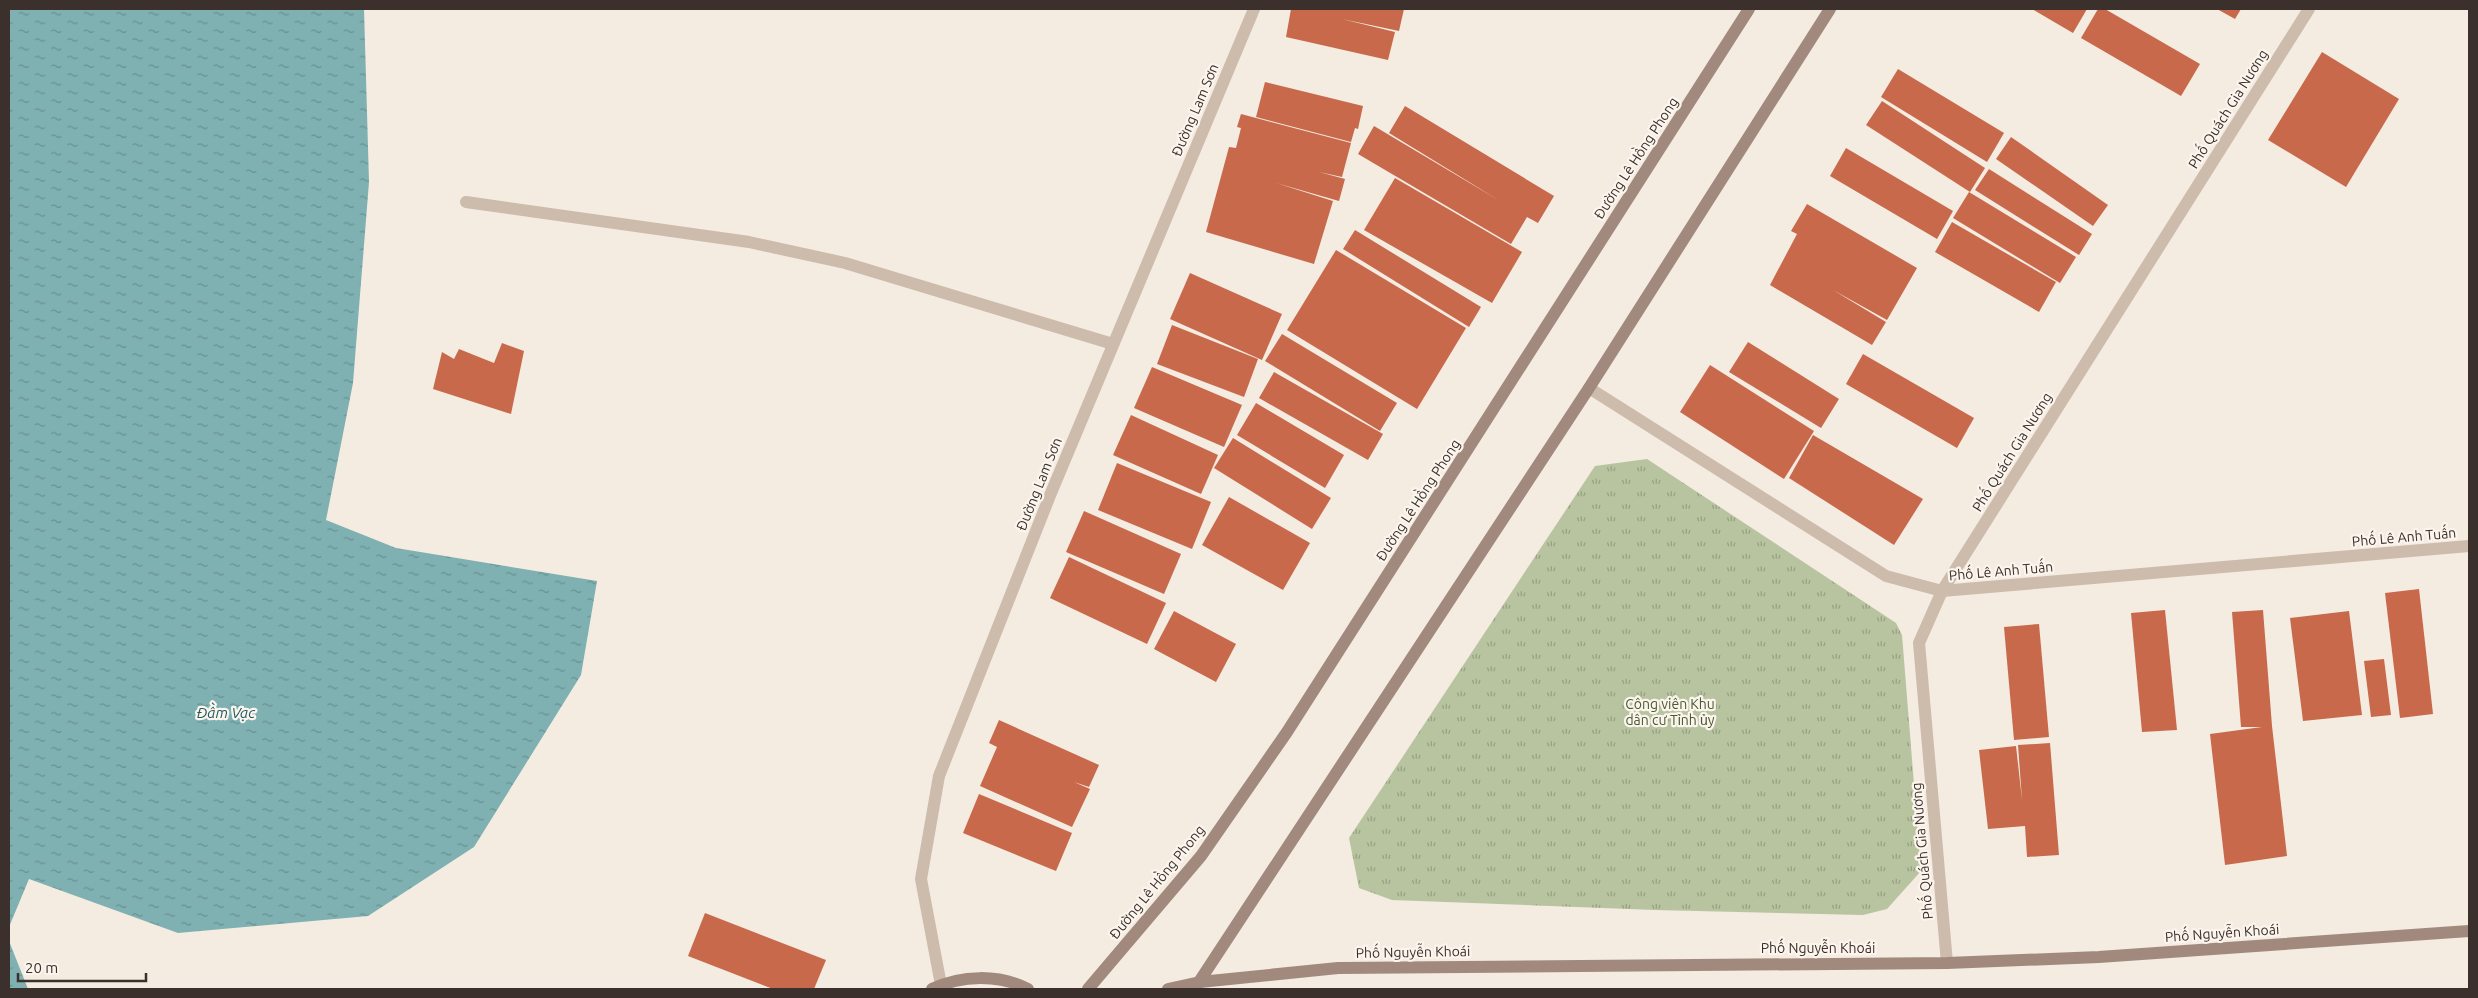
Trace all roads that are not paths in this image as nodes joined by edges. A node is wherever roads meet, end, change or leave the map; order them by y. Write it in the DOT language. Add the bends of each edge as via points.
graph roads {
  1 [pos="1254,9"];
  2 [pos="1749,9"];
  3 [pos="1830,9"];
  4 [pos="2309,9"];
  5 [pos="466,202"];
  6 [pos="1113,344"];
  7 [pos="1590,388"];
  8 [pos="2469,546"];
  9 [pos="1942,591"];
  10 [pos="2469,931"];
  11 [pos="1947,963"];
  12 [pos="1197,986"];
  13 [pos="937,987"];
  14 [pos="1028,989"];
  15 [pos="1088,989"];
  16 [pos="1168,989"];
  1 -- 6 [label="street, Đường Lam Sơn"];
  2 -- 15 [label="main road, Đường Lê Hồng Phong" via="1287,732 1201,856"];
  3 -- 7 [label="main road"];
  4 -- 9 [label="street, Phố Quách Gia Nương"];
  5 -- 6 [label="street" via="749,242 845,263"];
  6 -- 13 [label="street, Đường Lam Sơn" via="940,776 921,879"];
  7 -- 9 [label="street, Phố Lê Anh Tuấn" via="1886,576"];
  7 -- 12 [label="main road"];
  8 -- 9 [label="street, Phố Lê Anh Tuấn"];
  9 -- 11 [label="street, Phố Quách Gia Nương" via="1919,643"];
  10 -- 11 [label="main road, Phố Nguyễn Khoái" via="2099,957"];
  11 -- 12 [label="main road, Phố Nguyễn Khoái" via="1338,968"];
  12 -- 16 [label="main road, Phố Nguyễn Khoái"];
  13 -- 14 [label="main road" via="967,978 993,979"];
}
